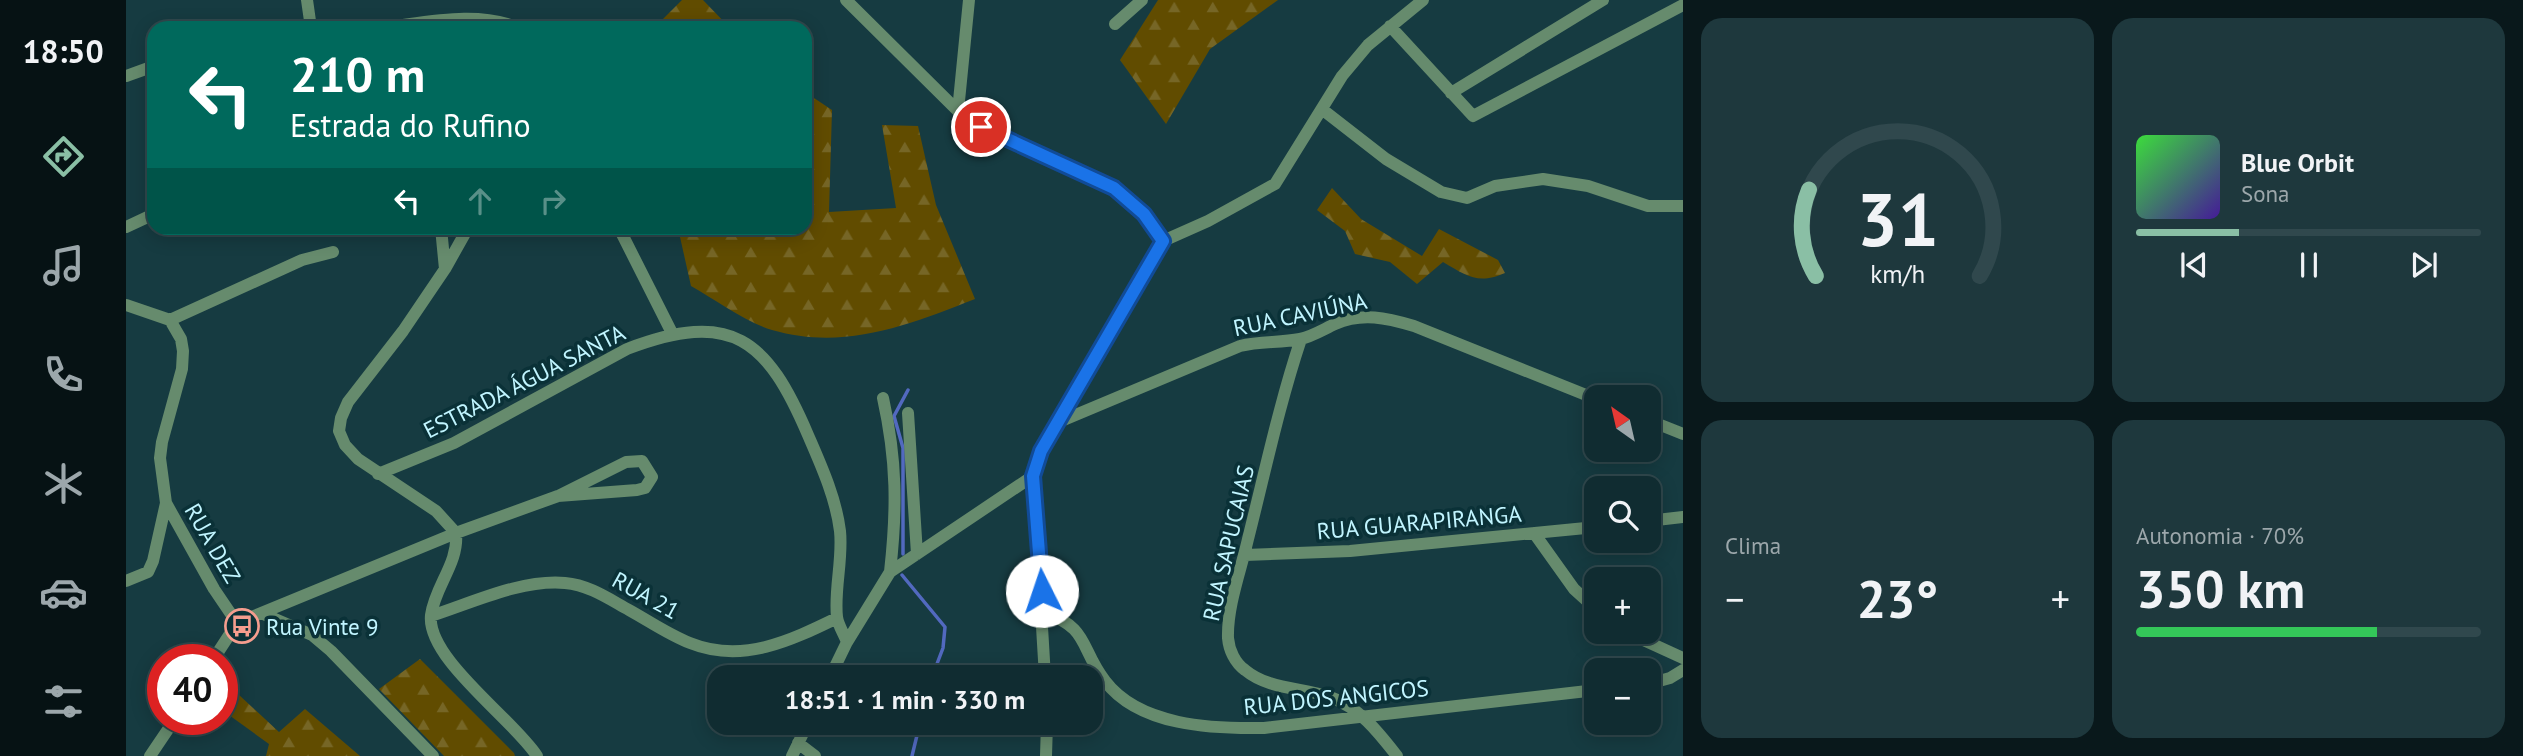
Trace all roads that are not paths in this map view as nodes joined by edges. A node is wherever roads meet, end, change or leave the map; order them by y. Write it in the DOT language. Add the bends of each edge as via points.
graph roads {
  1 [pos="307,0"];
  2 [pos="846,0"];
  3 [pos="969,0"];
  4 [pos="1142,0"];
  5 [pos="1423,0"];
  6 [pos="1604,0"];
  7 [pos="1683,5"];
  8 [pos="310,21"];
  9 [pos="441,21"];
  10 [pos="503,21"];
  11 [pos="1115,24"];
  12 [pos="1390,26"];
  13 [pos="147,68"];
  14 [pos="126,76"];
  15 [pos="1451,93"];
  16 [pos="1323,110"];
  17 [pos="958,111"];
  18 [pos="1683,206"];
  19 [pos="147,217"];
  20 [pos="126,227"];
  21 [pos="442,235"];
  22 [pos="464,235"];
  23 [pos="623,235"];
  24 [pos="1163,241"];
  25 [pos="333,252"];
  26 [pos="445,268"];
  27 [pos="126,305"];
  28 [pos="170,320"];
  29 [pos="673,335"];
  30 [pos="1301,339"];
  31 [pos="1584,394"];
  32 [pos="883,398"];
  33 [pos="908,413"];
  34 [pos="1054,424"];
  35 [pos="1661,425"];
  36 [pos="1683,434"];
  37 [pos="378,474"];
  38 [pos="1033,476"];
  39 [pos="558,496"];
  40 [pos="166,503"];
  41 [pos="1683,517"];
  42 [pos="1661,520"];
  43 [pos="1584,528"];
  44 [pos="456,533"];
  45 [pos="1534,533"];
  46 [pos="917,554"];
  47 [pos="1245,555"];
  48 [pos="890,572"];
  49 [pos="126,581"];
  50 [pos="1584,598"];
  51 [pos="1044,612"];
  52 [pos="261,613"];
  53 [pos="431,616"];
  54 [pos="837,618"];
  55 [pos="237,622"];
  56 [pos="847,642"];
  57 [pos="223,644"];
  58 [pos="1651,644"];
  59 [pos="1683,659"];
  60 [pos="836,665"];
  61 [pos="1045,665"];
  62 [pos="1683,670"];
  63 [pos="1661,680"];
  64 [pos="1584,691"];
  65 [pos="1363,716"];
  66 [pos="164,735"];
  67 [pos="802,735"];
  68 [pos="1047,735"];
  69 [pos="798,743"];
  70 [pos="150,756"];
  71 [pos="433,756"];
  72 [pos="537,756"];
  73 [pos="792,756"];
  74 [pos="815,756"];
  75 [pos="1046,756"];
  76 [pos="1397,756"];
  1 -- 8 [label="street"];
  2 -- 17 [label="street"];
  3 -- 17 [label="street"];
  4 -- 11 [label="street"];
  5 -- 12 [label="street"];
  6 -- 15 [label="street"];
  7 -- 15 [label="street" via="1473,116"];
  9 -- 10 [label="street"];
  12 -- 15 [label="street"];
  12 -- 16 [label="street" via="1342,76"];
  13 -- 14 [label="street"];
  16 -- 18 [label="street" via="1386,159 1441,192 1467,198 1495,186 1543,179 1588,186 1648,206"];
  16 -- 24 [label="street" via="1275,184"];
  17 -- 24 [label="street" via="981,127 1114,188 1138,208"];
  19 -- 20 [label="street"];
  21 -- 26 [label="street"];
  22 -- 26 [label="street"];
  23 -- 29 [label="street"];
  24 -- 34 [label="street"];
  25 -- 28 [label="street" via="302,260"];
  26 -- 37 [label="street" via="341,418 339,431 345,445"];
  27 -- 28 [label="street"];
  28 -- 40 [label="street, RUA DEZ" via="183,351 160,458"];
  29 -- 37 [label="street, ESTRADA ÁGUA SANTA" via="627,349 454,443"];
  29 -- 54 [label="street, ESTRADA ÁGUA SANTA" via="723,335 740,340 761,352 789,390 836,508 841,555"];
  30 -- 31 [label="street, RUA CAVIÚNA" via="1342,321 1386,317"];
  30 -- 34 [label="street, RUA CAVIÚNA" via="1240,346"];
  30 -- 47 [label="street, RUA SAPUCAIAS"];
  32 -- 48 [label="street" via="897,497"];
  33 -- 46 [label="street"];
  34 -- 38 [label="street"];
  35 -- 36 [label="street"];
  37 -- 44 [label="street" via="436,511"];
  38 -- 46 [label="street"];
  38 -- 51 [label="street"];
  39 -- 39 [label="street" via="637,490 645,488 652,477 642,461 626,462"];
  39 -- 44 [label="street"];
  40 -- 49 [label="street" via="148,572"];
  40 -- 55 [label="street, RUA DEZ"];
  41 -- 42 [label="street"];
  43 -- 45 [label="street, RUA GUARAPIRANGA"];
  44 -- 52 [label="street"];
  44 -- 53 [label="street" via="454,557"];
  45 -- 47 [label="street, RUA GUARAPIRANGA" via="1350,551"];
  45 -- 50 [label="street"];
  46 -- 48 [label="street"];
  47 -- 65 [label="street, RUA SAPUCAIAS" via="1229,622 1233,657 1257,678 1330,697"];
  48 -- 56 [label="street"];
  51 -- 61 [label="street"];
  51 -- 65 [label="street, RUA DOS ANGICOS" via="1075,629 1106,682 1130,703 1154,715 1227,729"];
  52 -- 55 [label="street"];
  52 -- 71 [label="street" via="312,635"];
  53 -- 54 [label="street, RUA 21" via="539,584 566,583 594,590 689,643 723,652 779,644"];
  53 -- 72 [label="street" via="433,631 450,661"];
  54 -- 56 [label="street, ESTRADA ÁGUA SANTA"];
  55 -- 57 [label="street"];
  56 -- 60 [label="street"];
  58 -- 59 [label="street"];
  62 -- 63 [label="street"];
  64 -- 65 [label="street, RUA DOS ANGICOS"];
  65 -- 76 [label="street, RUA SAPUCAIAS"];
  66 -- 70 [label="street"];
  67 -- 69 [label="street"];
  68 -- 75 [label="street"];
  69 -- 73 [label="street"];
  69 -- 74 [label="street"];
}
